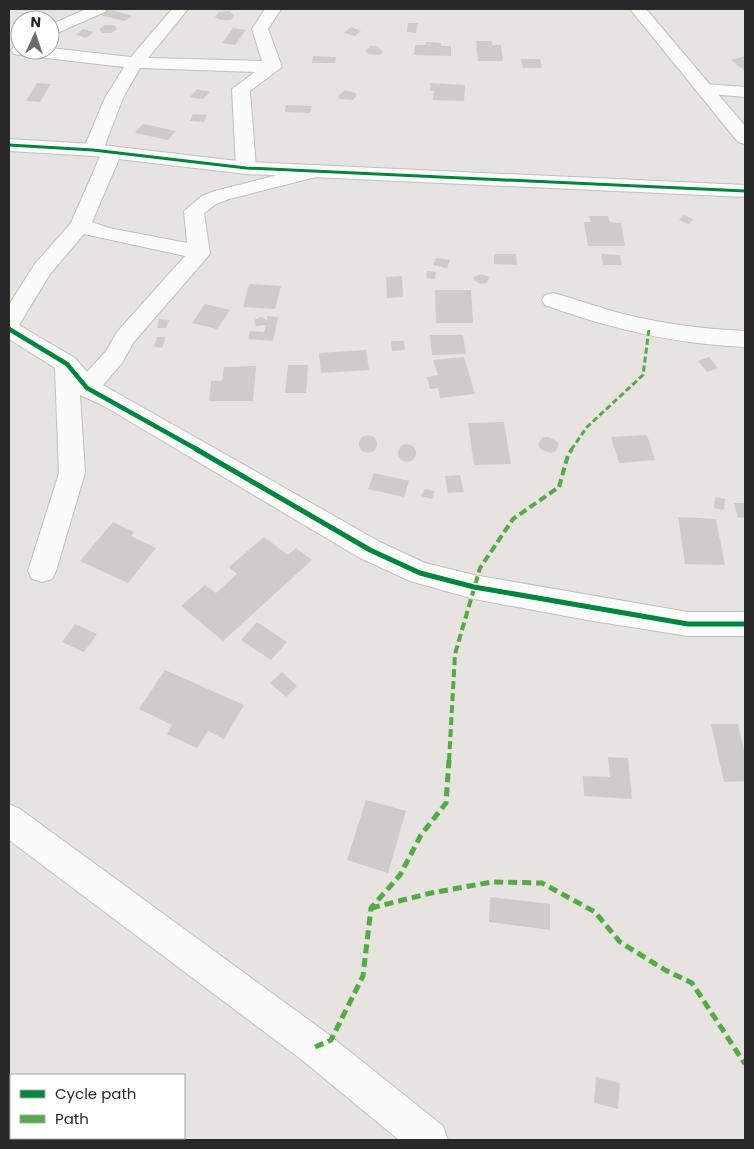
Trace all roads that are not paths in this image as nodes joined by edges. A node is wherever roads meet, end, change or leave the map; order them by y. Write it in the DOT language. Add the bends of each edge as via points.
graph roads {
  1 [pos="99,9"];
  2 [pos="180,9"];
  3 [pos="273,9"];
  4 [pos="638,9"];
  5 [pos="60,27"];
  6 [pos="60,53"];
  7 [pos="135,62"];
  8 [pos="273,67"];
  9 [pos="705,89"];
  10 [pos="745,92"];
  11 [pos="745,138"];
  12 [pos="9,145"];
  13 [pos="102,151"];
  14 [pos="246,168"];
  15 [pos="317,171"];
  16 [pos="745,191"];
  17 [pos="80,225"];
  18 [pos="199,254"];
  19 [pos="554,300"];
  20 [pos="9,323"];
  21 [pos="9,329"];
  22 [pos="745,339"];
  23 [pos="67,364"];
  24 [pos="87,388"];
  25 [pos="42,570"];
  26 [pos="745,624"];
  27 [pos="9,820"];
  28 [pos="429,1140"];
  1 -- 5 [label="street"];
  2 -- 7 [label="street"];
  3 -- 8 [label="street" via="260,29"];
  4 -- 9 [label="street"];
  6 -- 7 [label="street"];
  7 -- 8 [label="street"];
  7 -- 13 [label="street" via="114,98"];
  8 -- 14 [label="street" via="241,89"];
  9 -- 10 [label="street"];
  9 -- 11 [label="street"];
  12 -- 13 [label="street"];
  13 -- 14 [label="street"];
  13 -- 17 [label="street"];
  14 -- 15 [label="street"];
  15 -- 16 [label="street"];
  15 -- 18 [label="street" via="222,195 203,204 194,211"];
  17 -- 18 [label="street" via="99,234 154,240"];
  17 -- 20 [label="street" via="42,270"];
  18 -- 24 [label="street" via="125,338 114,357"];
  19 -- 22 [label="street" via="594,316 650,329 711,338"];
  21 -- 23 [label="street"];
  23 -- 24 [label="street"];
  23 -- 25 [label="street" via="72,473"];
  24 -- 26 [label="street" via="370,550 420,573 474,587 688,624"];
  27 -- 28 [label="street" via="315,1047"];
}
